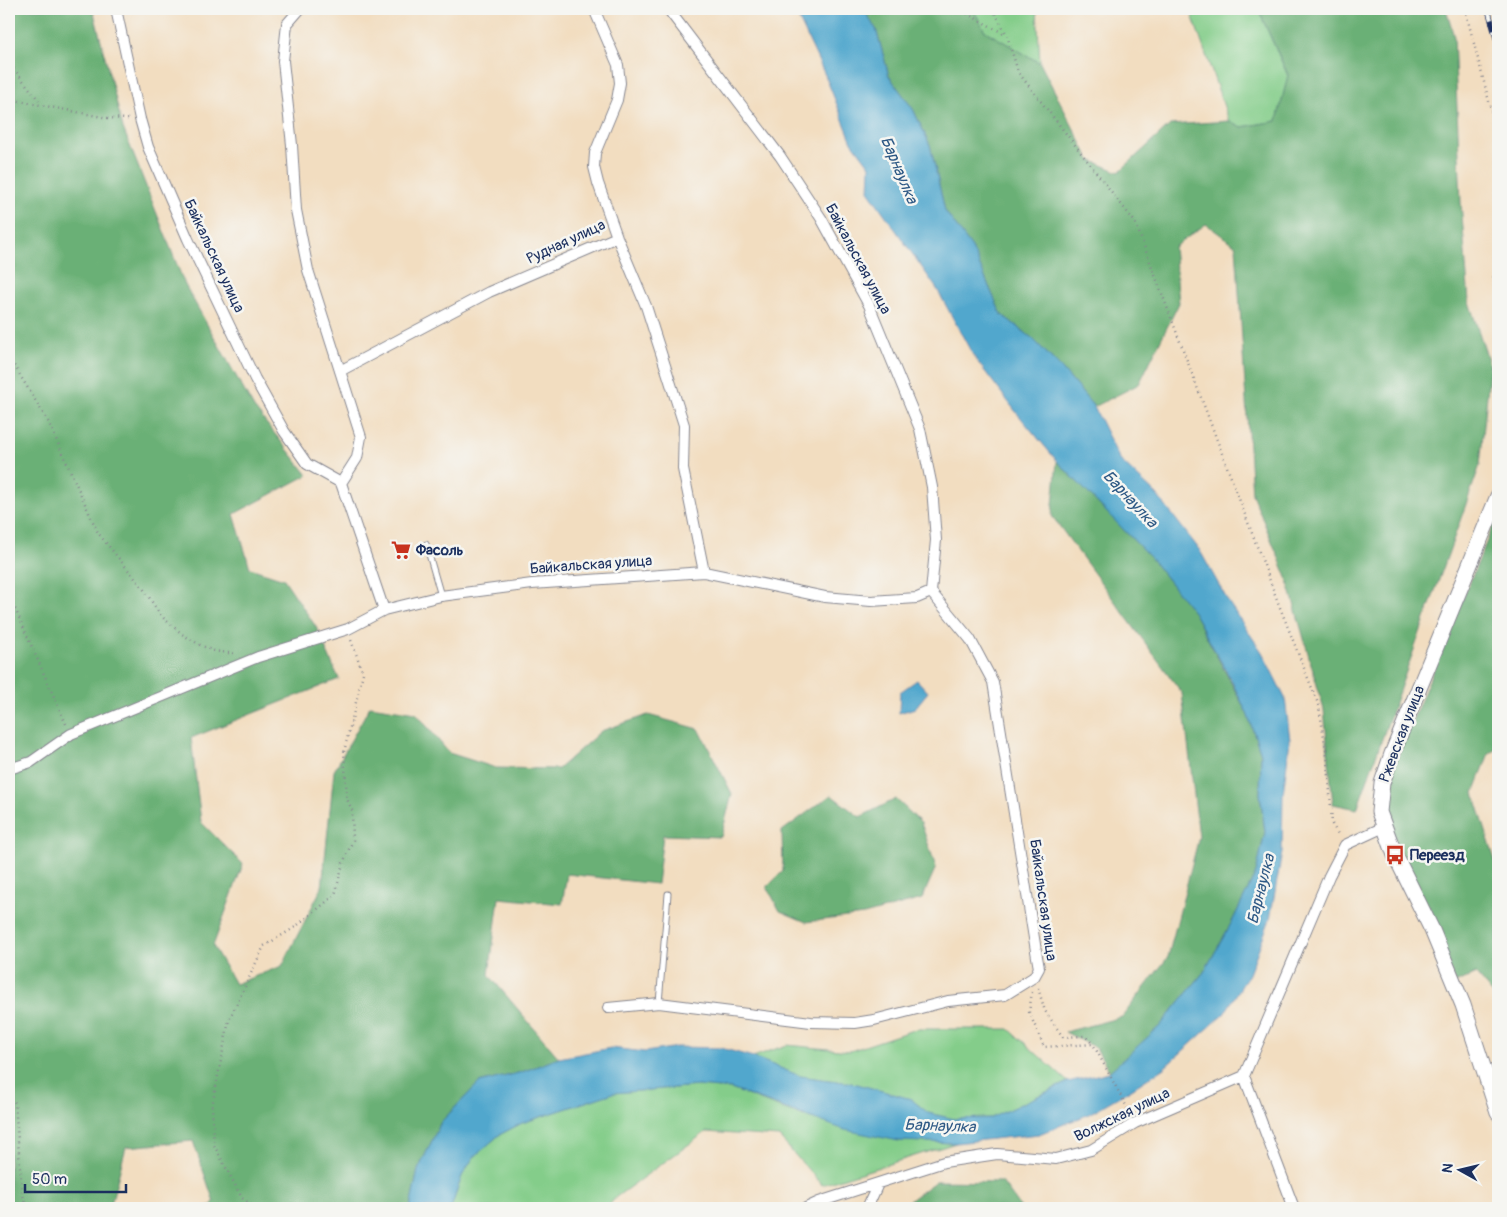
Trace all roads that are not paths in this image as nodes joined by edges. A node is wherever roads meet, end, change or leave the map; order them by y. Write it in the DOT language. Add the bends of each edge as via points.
graph roads {
  1 [pos="116,9"];
  2 [pos="300,9"];
  3 [pos="594,9"];
  4 [pos="668,9"];
  5 [pos="617,238"];
  6 [pos="340,371"];
  7 [pos="341,483"];
  8 [pos="1498,496"];
  9 [pos="426,544"];
  10 [pos="704,572"];
  11 [pos="931,592"];
  12 [pos="441,596"];
  13 [pos="384,610"];
  14 [pos="9,768"];
  15 [pos="1384,827"];
  16 [pos="668,894"];
  17 [pos="659,1003"];
  18 [pos="608,1008"];
  19 [pos="1244,1076"];
  20 [pos="1498,1113"];
  21 [pos="878,1184"];
  22 [pos="806,1208"];
  23 [pos="867,1208"];
  24 [pos="1294,1208"];
  1 -- 7 [label="street, Байкальская улица" via="148,147 255,379 307,464"];
  2 -- 6 [label="street" via="287,24 283,61 296,210 308,270"];
  3 -- 5 [label="street, Рудная улица" via="618,65 620,84 617,100 595,154 594,166"];
  4 -- 11 [label="street, Байкальская улица" via="780,156 821,218 869,305 920,429 932,487 936,540"];
  5 -- 6 [label="street, Рудная улица" via="489,292"];
  5 -- 10 [label="street" via="646,306 684,425 683,469"];
  6 -- 7 [label="street" via="361,437 357,458"];
  7 -- 13 [label="street"];
  8 -- 15 [label="main road, Ржевская улица" via="1382,783 1379,812"];
  9 -- 12 [label="lane"];
  10 -- 11 [label="street, Байкальская улица" via="825,598 871,601 917,598"];
  10 -- 12 [label="street, Байкальская улица" via="532,584"];
  11 -- 17 [label="street, Байкальская улица" via="970,639 993,682 1039,968 1034,977 1005,995 948,1001 854,1023 811,1022"];
  12 -- 13 [label="street, Байкальская улица"];
  13 -- 14 [label="street, Байкальская улица" via="348,629 258,657 71,734 31,762"];
  15 -- 19 [label="street" via="1345,845 1328,876"];
  15 -- 20 [label="main road, Ржевская улица" via="1463,1006"];
  16 -- 17 [label="lane"];
  17 -- 18 [label="street, Байкальская улица"];
  19 -- 21 [label="street, Волжская улица" via="1134,1123 1091,1150 1056,1159 997,1154 944,1162"];
  19 -- 24 [label="street"];
  21 -- 22 [label="street, Волжская улица"];
  21 -- 23 [label="street"];
}
